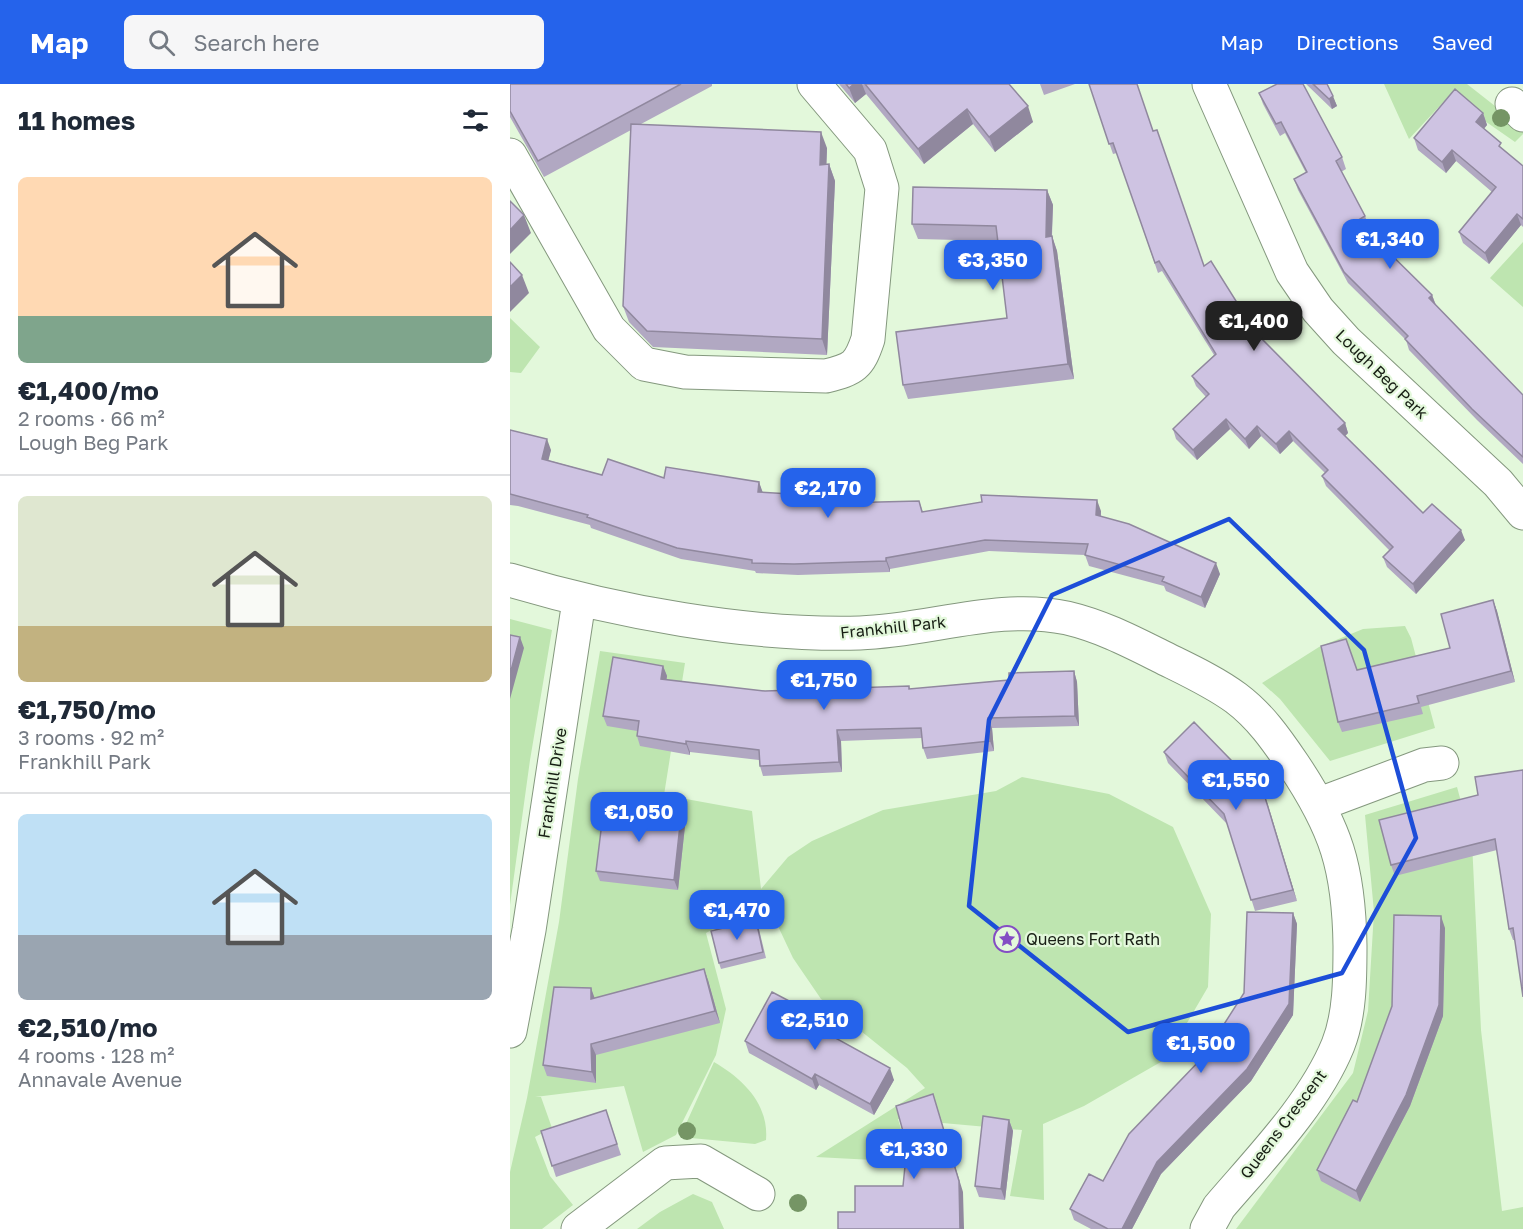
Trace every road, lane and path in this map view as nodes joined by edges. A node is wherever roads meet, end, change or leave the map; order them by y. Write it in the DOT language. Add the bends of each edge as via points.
graph roads {
  1 [pos="814,84"];
  2 [pos="1209,84"];
  3 [pos="510,154"];
  4 [pos="1523,513"];
  5 [pos="510,580"];
  6 [pos="579,601"];
  7 [pos="1197,674"];
  8 [pos="1442,763"];
  9 [pos="1320,804"];
  10 [pos="510,1031"];
  11 [pos="758,1194"];
  12 [pos="578,1229"];
  13 [pos="1207,1229"];
  1 -- 3 [label="street" via="870,150 882,189 868,339 861,361 848,371 826,376 685,372 644,364 609,329"];
  2 -- 4 [label="street, Lough Beg Park" via="1292,272 1318,310 1498,483"];
  5 -- 6 [label="street, Frankhill Park"];
  6 -- 7 [label="street, Frankhill Park" via="805,633 865,633 1021,613 1064,617 1106,629"];
  6 -- 10 [label="street, Frankhill Drive"];
  7 -- 9 [label="street, Queens Crescent" via="1237,699 1268,727"];
  8 -- 9 [label="street" via="1424,765"];
  9 -- 13 [label="street, Queens Crescent" via="1339,850 1350,912 1350,970 1339,1043 1306,1100 1219,1207"];
  11 -- 12 [label="street" via="701,1161 665,1163"];
}
